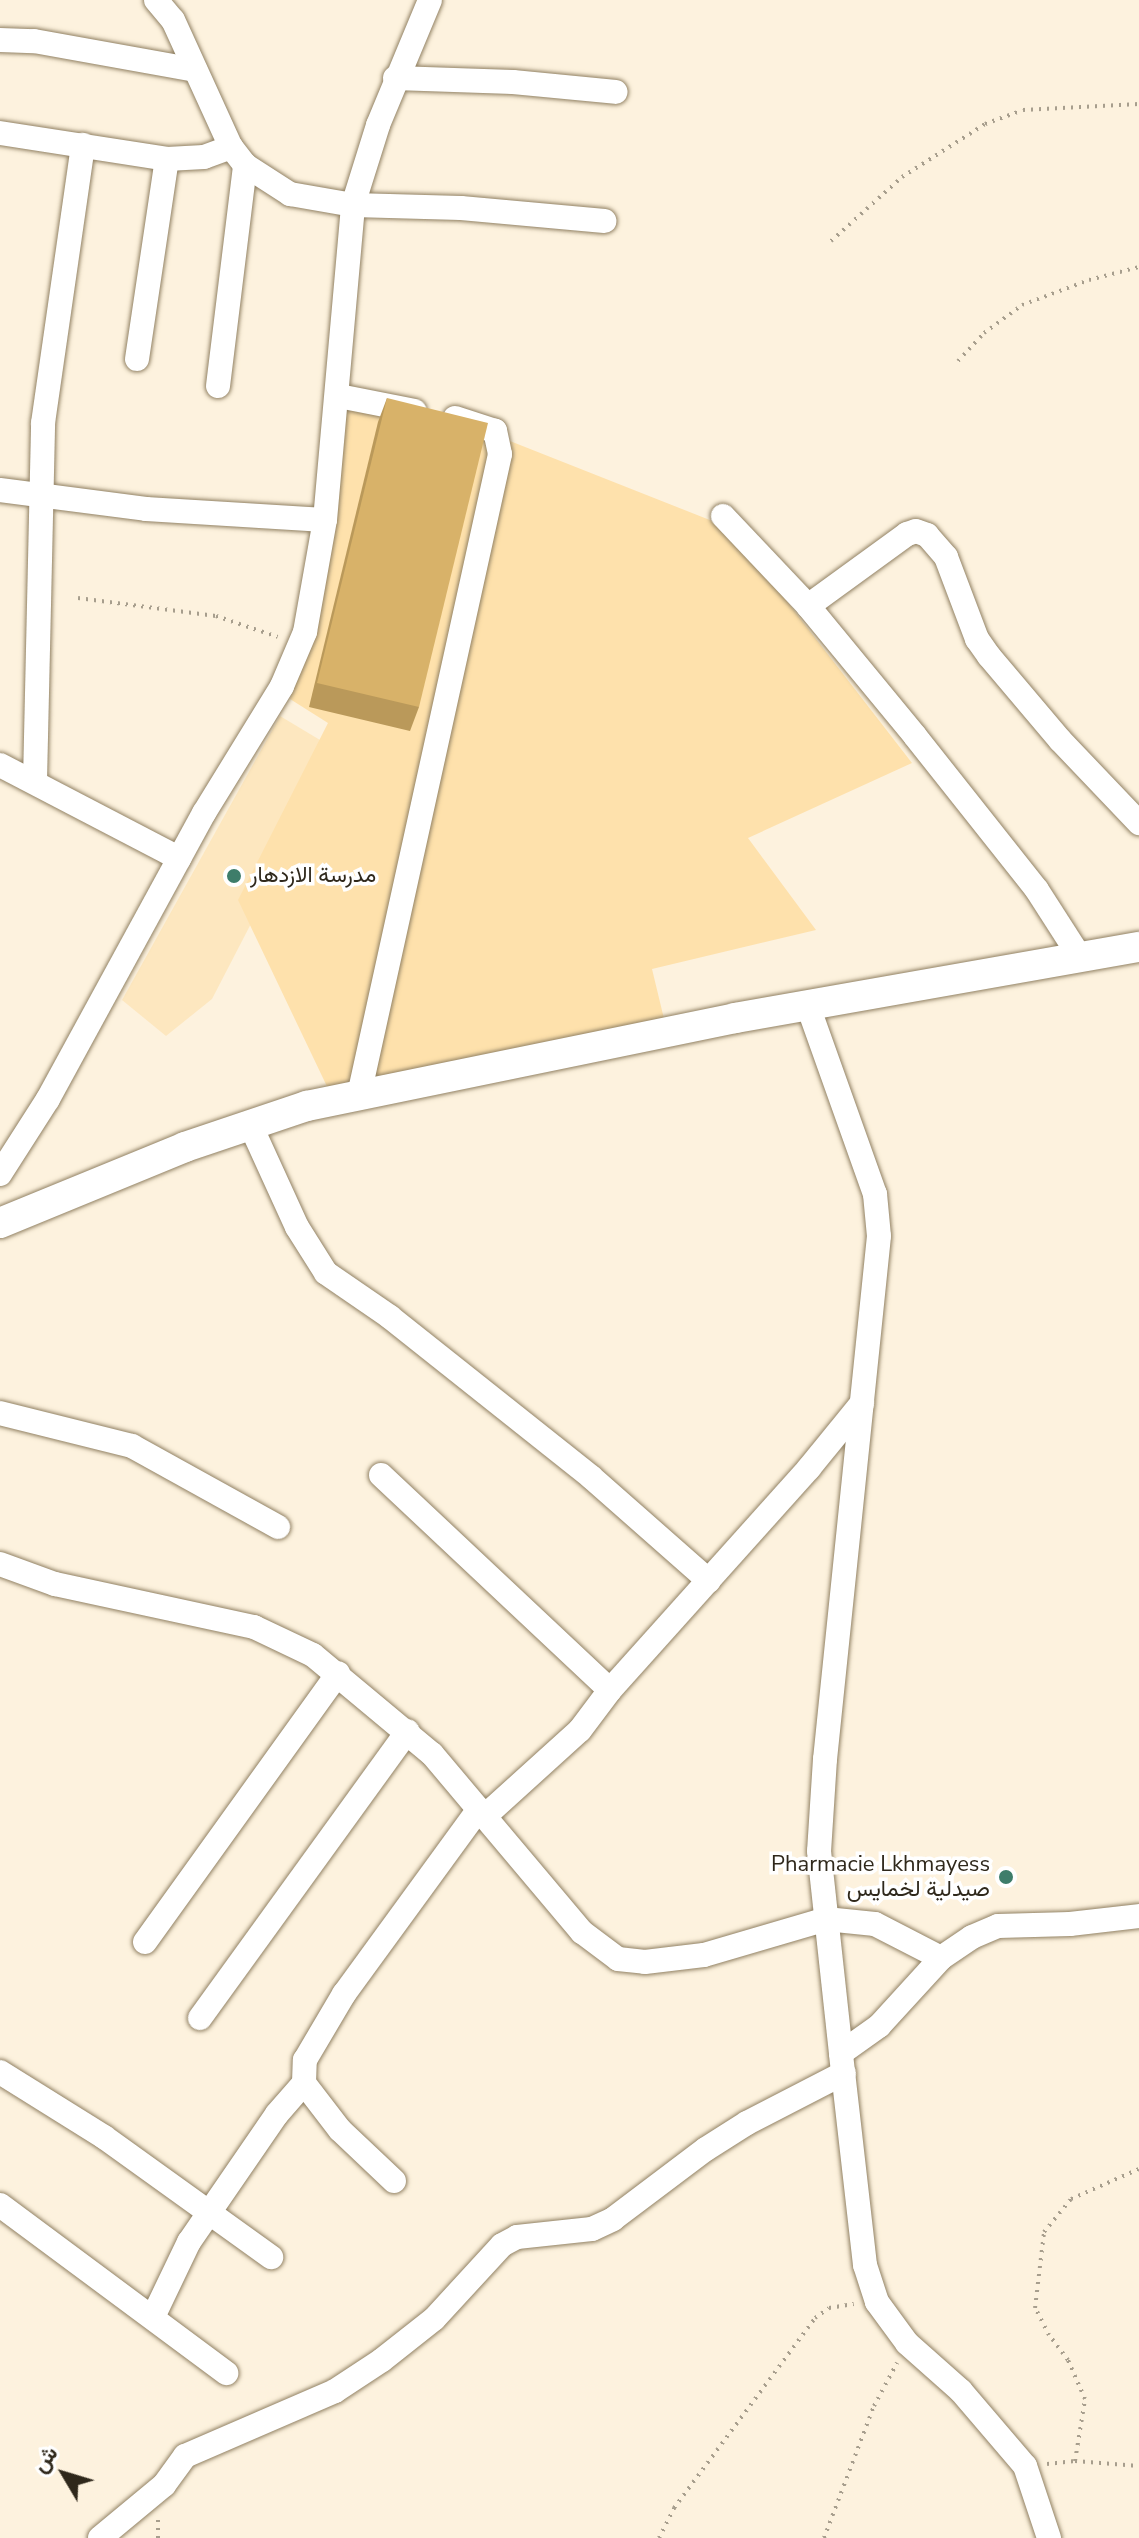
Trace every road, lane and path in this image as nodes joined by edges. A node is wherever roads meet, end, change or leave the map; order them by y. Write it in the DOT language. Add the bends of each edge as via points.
graph roads {
  1 [pos="156,0"];
  2 [pos="430,0"];
  3 [pos="0,40"];
  4 [pos="195,70"];
  5 [pos="395,78"];
  6 [pos="616,92"];
  7 [pos="1139,104"];
  8 [pos="6,140"];
  9 [pos="83,145"];
  10 [pos="238,156"];
  11 [pos="167,159"];
  12 [pos="353,205"];
  13 [pos="604,221"];
  14 [pos="831,241"];
  15 [pos="1139,267"];
  16 [pos="137,359"];
  17 [pos="958,361"];
  18 [pos="218,386"];
  19 [pos="339,396"];
  20 [pos="0,490"];
  21 [pos="39,496"];
  22 [pos="723,516"];
  23 [pos="325,520"];
  24 [pos="78,598"];
  25 [pos="808,606"];
  26 [pos="300,644"];
  27 [pos="0,765"];
  28 [pos="35,781"];
  29 [pos="1139,823"];
  30 [pos="179,858"];
  31 [pos="1139,947"];
  32 [pos="1080,957"];
  33 [pos="808,1006"];
  34 [pos="359,1095"];
  35 [pos="250,1124"];
  36 [pos="0,1174"];
  37 [pos="0,1223"];
  38 [pos="862,1403"];
  39 [pos="0,1413"];
  40 [pos="381,1475"];
  41 [pos="278,1527"];
  42 [pos="0,1564"];
  43 [pos="709,1581"];
  44 [pos="338,1673"];
  45 [pos="610,1690"];
  46 [pos="408,1731"];
  47 [pos="482,1812"];
  48 [pos="1139,1916"];
  49 [pos="826,1919"];
  50 [pos="145,1942"];
  51 [pos="941,1958"];
  52 [pos="200,2018"];
  53 [pos="842,2063"];
  54 [pos="0,2072"];
  55 [pos="304,2083"];
  56 [pos="1139,2169"];
  57 [pos="394,2181"];
  58 [pos="0,2205"];
  59 [pos="209,2211"];
  60 [pos="271,2257"];
  61 [pos="877,2302"];
  62 [pos="153,2317"];
  63 [pos="907,2343"];
  64 [pos="226,2373"];
  65 [pos="1075,2461"];
  66 [pos="1025,2466"];
  67 [pos="1139,2466"];
  68 [pos="100,2538"];
  69 [pos="659,2538"];
  70 [pos="824,2538"];
  71 [pos="1049,2538"];
  1 -- 4 [label="street" via="173,20"];
  2 -- 5 [label="street"];
  3 -- 4 [label="street" via="34,41"];
  4 -- 10 [label="street"];
  5 -- 6 [label="street"];
  5 -- 12 [label="street"];
  7 -- 14 [label="path" via="1023,110 985,124 902,177"];
  8 -- 9 [label="street"];
  9 -- 11 [label="street"];
  9 -- 21 [label="street" via="43,423"];
  10 -- 11 [label="street"];
  10 -- 12 [label="street" via="290,194"];
  10 -- 18 [label="street"];
  11 -- 16 [label="street"];
  12 -- 13 [label="street"];
  12 -- 19 [label="street"];
  15 -- 17 [label="path" via="1022,305"];
  19 -- 23 [label="street"];
  19 -- 34 [label="street" via="488,426 501,446"];
  20 -- 21 [label="street"];
  21 -- 23 [label="street" via="146,509"];
  21 -- 28 [label="street"];
  22 -- 25 [label="street"];
  23 -- 26 [label="street"];
  24 -- 26 [label="path" via="216,616"];
  25 -- 29 [label="street" via="907,534 927,535 946,557 977,639 989,656"];
  25 -- 32 [label="street" via="996,837"];
  26 -- 30 [label="street" via="282,686"];
  27 -- 28 [label="street"];
  28 -- 30 [label="street"];
  30 -- 36 [label="street" via="48,1099"];
  31 -- 32 [label="street"];
  32 -- 33 [label="street"];
  33 -- 34 [label="street"];
  33 -- 38 [label="street" via="875,1194 879,1236"];
  34 -- 35 [label="street"];
  35 -- 37 [label="street"];
  35 -- 43 [label="street" via="297,1227 326,1273 390,1317 591,1477"];
  38 -- 43 [label="street"];
  38 -- 49 [label="street" via="825,1759 819,1851"];
  39 -- 41 [label="street" via="132,1446"];
  40 -- 45 [label="street"];
  42 -- 44 [label="street" via="55,1584 254,1627 293,1643"];
  43 -- 45 [label="street"];
  44 -- 46 [label="street"];
  44 -- 50 [label="street"];
  45 -- 47 [label="street" via="562,1749"];
  46 -- 47 [label="street"];
  46 -- 52 [label="street"];
  47 -- 49 [label="street" via="582,1932 618,1959 645,1962 704,1955"];
  47 -- 55 [label="street" via="344,1994 308,2052"];
  48 -- 51 [label="street" via="998,1926"];
  49 -- 51 [label="street" via="875,1924"];
  49 -- 53 [label="street"];
  51 -- 53 [label="street"];
  53 -- 61 [label="street" via="865,2265"];
  53 -- 68 [label="street" via="706,2149 613,2219 592,2229 517,2237 502,2245 434,2319 382,2360 335,2391 185,2456 164,2485"];
  54 -- 59 [label="street"];
  55 -- 57 [label="street" via="340,2130"];
  55 -- 59 [label="street"];
  56 -- 65 [label="path" via="1071,2199 1044,2232 1035,2308 1085,2399"];
  58 -- 62 [label="street"];
  59 -- 60 [label="street"];
  59 -- 62 [label="street"];
  61 -- 63 [label="street"];
  61 -- 69 [label="path" via="829,2308 815,2318 674,2508"];
  62 -- 64 [label="street"];
  63 -- 66 [label="street" via="961,2391"];
  63 -- 70 [label="path" via="874,2406"];
  65 -- 66 [label="path"];
  65 -- 67 [label="path"];
  66 -- 71 [label="street"];
}
